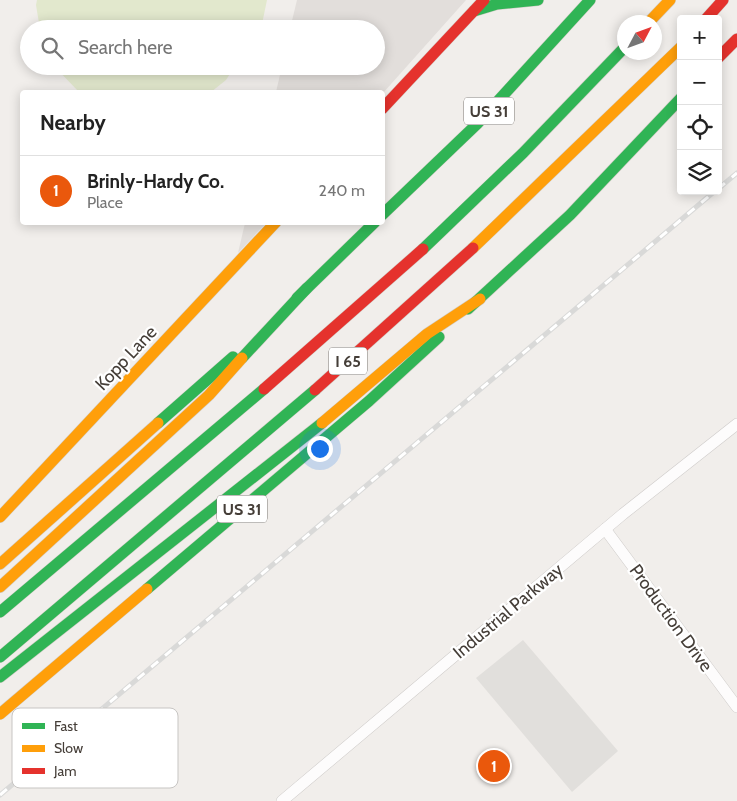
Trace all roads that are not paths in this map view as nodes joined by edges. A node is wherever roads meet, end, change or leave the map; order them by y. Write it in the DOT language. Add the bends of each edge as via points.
graph roads {
  1 [pos="484,0"];
  2 [pos="538,0"];
  3 [pos="590,0"];
  4 [pos="670,0"];
  5 [pos="723,0"];
  6 [pos="474,11"];
  7 [pos="656,15"];
  8 [pos="710,15"];
  9 [pos="737,39"];
  10 [pos="677,51"];
  11 [pos="722,54"];
  12 [pos="617,56"];
  13 [pos="677,102"];
  14 [pos="385,106"];
  15 [pos="385,212"];
  16 [pos="273,225"];
  17 [pos="372,225"];
  18 [pos="307,288"];
  19 [pos="480,298"];
  20 [pos="737,424"];
  21 [pos="0,517"];
  22 [pos="605,528"];
  23 [pos="0,564"];
  24 [pos="0,587"];
  25 [pos="0,612"];
  26 [pos="0,657"];
  27 [pos="0,677"];
  28 [pos="737,708"];
  29 [pos="0,714"];
  30 [pos="282,801"];
  1 -- 6 [label="main road"];
  2 -- 6 [label="main road" via="497,4"];
  3 -- 15 [label="main road, US 31" via="477,124"];
  4 -- 7 [label="main road"];
  5 -- 8 [label="main road"];
  6 -- 14 [label="main road"];
  9 -- 11 [label="main road"];
  10 -- 26 [label="main road, I 65" via="468,253 332,376"];
  12 -- 25 [label="main road, I 65" via="562,115 419,253 232,417"];
  13 -- 19 [label="main road, US 31" via="570,215"];
  16 -- 21 [label="main road, Kopp Lane"];
  17 -- 18 [label="main road"];
  18 -- 23 [label="main road"];
  18 -- 24 [label="main road" via="209,395"];
  19 -- 27 [label="main road" via="427,334 288,452"];
  19 -- 29 [label="main road, US 31" via="369,401"];
  20 -- 22 [label="street, Industrial Parkway"];
  22 -- 28 [label="street, Production Drive"];
  22 -- 30 [label="street, Industrial Parkway"];
}
